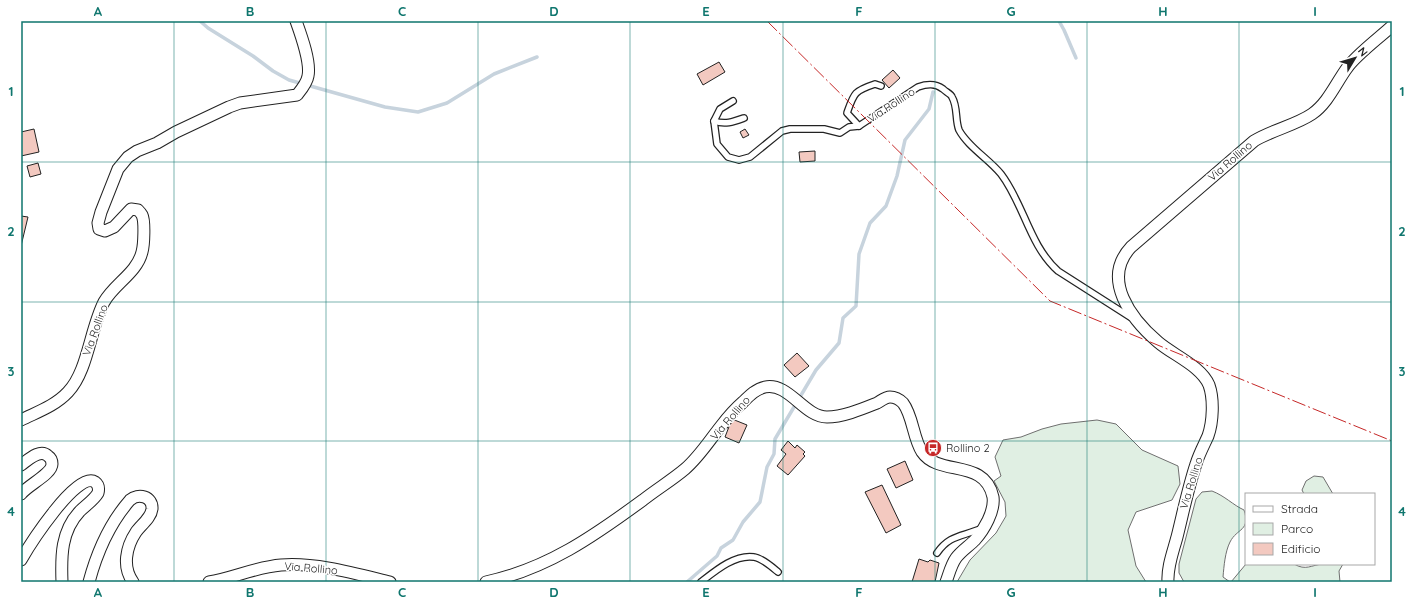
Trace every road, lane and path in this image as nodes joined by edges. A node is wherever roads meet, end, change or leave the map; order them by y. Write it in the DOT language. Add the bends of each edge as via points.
graph roads {
  1 [pos="296,21"];
  2 [pos="1392,26"];
  3 [pos="881,86"];
  4 [pos="733,101"];
  5 [pos="744,118"];
  6 [pos="714,121"];
  7 [pos="859,126"];
  8 [pos="1138,322"];
  9 [pos="21,420"];
  10 [pos="21,465"];
  11 [pos="21,494"];
  12 [pos="983,527"];
  13 [pos="937,553"];
  14 [pos="21,560"];
  15 [pos="778,572"];
  16 [pos="62,582"];
  17 [pos="89,582"];
  18 [pos="133,582"];
  19 [pos="209,582"];
  20 [pos="390,582"];
  21 [pos="486,582"];
  22 [pos="701,582"];
  23 [pos="946,582"];
  24 [pos="1168,582"];
  1 -- 9 [label="street, Via Rollino" via="303,40 308,76 297,96 240,103 229,107 137,151 118,169 101,212 99,229 105,231 114,227 131,209 138,210 143,216 142,251 131,272 110,293 104,303 80,371 68,392 53,405"];
  2 -- 8 [label="street, Via Rollino" via="1347,67 1330,94 1313,114 1254,141 1124,254 1118,269 1119,286"];
  3 -- 7 [label="lane, Via Rollino" via="875,84 861,88 853,95 847,113"];
  4 -- 6 [label="lane" via="720,109"];
  5 -- 6 [label="lane" via="722,124"];
  6 -- 7 [label="lane, Via Rollino" via="717,144 728,157 739,160 750,157 782,131 824,129 840,133 849,127"];
  7 -- 8 [label="lane, Via Rollino" via="918,87 938,85 952,97 959,129 1001,174 1048,262"];
  8 -- 24 [label="street, Via Rollino" via="1204,377 1212,403 1208,434 1196,462 1183,508 1169,566"];
  10 -- 11 [label="street" via="41,453 48,455 52,460 52,467 48,473 34,481"];
  12 -- 13 [label="lane" via="952,538 943,544"];
  12 -- 21 [label="street, Via Rollino" via="993,511 991,492 986,481 973,472 938,463 926,456 919,447 902,401 892,397 886,398 852,412 829,417 815,413 789,394 768,386 752,393 731,414 685,469 580,544 519,573"];
  12 -- 23 [label="street, Via Rollino" via="975,540 962,550 955,560"];
  14 -- 16 [label="street" via="67,495 85,481 91,480 98,487 98,493 74,518 64,539"];
  15 -- 22 [label="lane" via="755,557 743,558 715,570"];
  17 -- 18 [label="street" via="107,532 130,500 140,496 148,499 152,510 130,543 126,562"];
  19 -- 20 [label="street, Via Rollino" via="267,567 296,564 350,572"];
}
